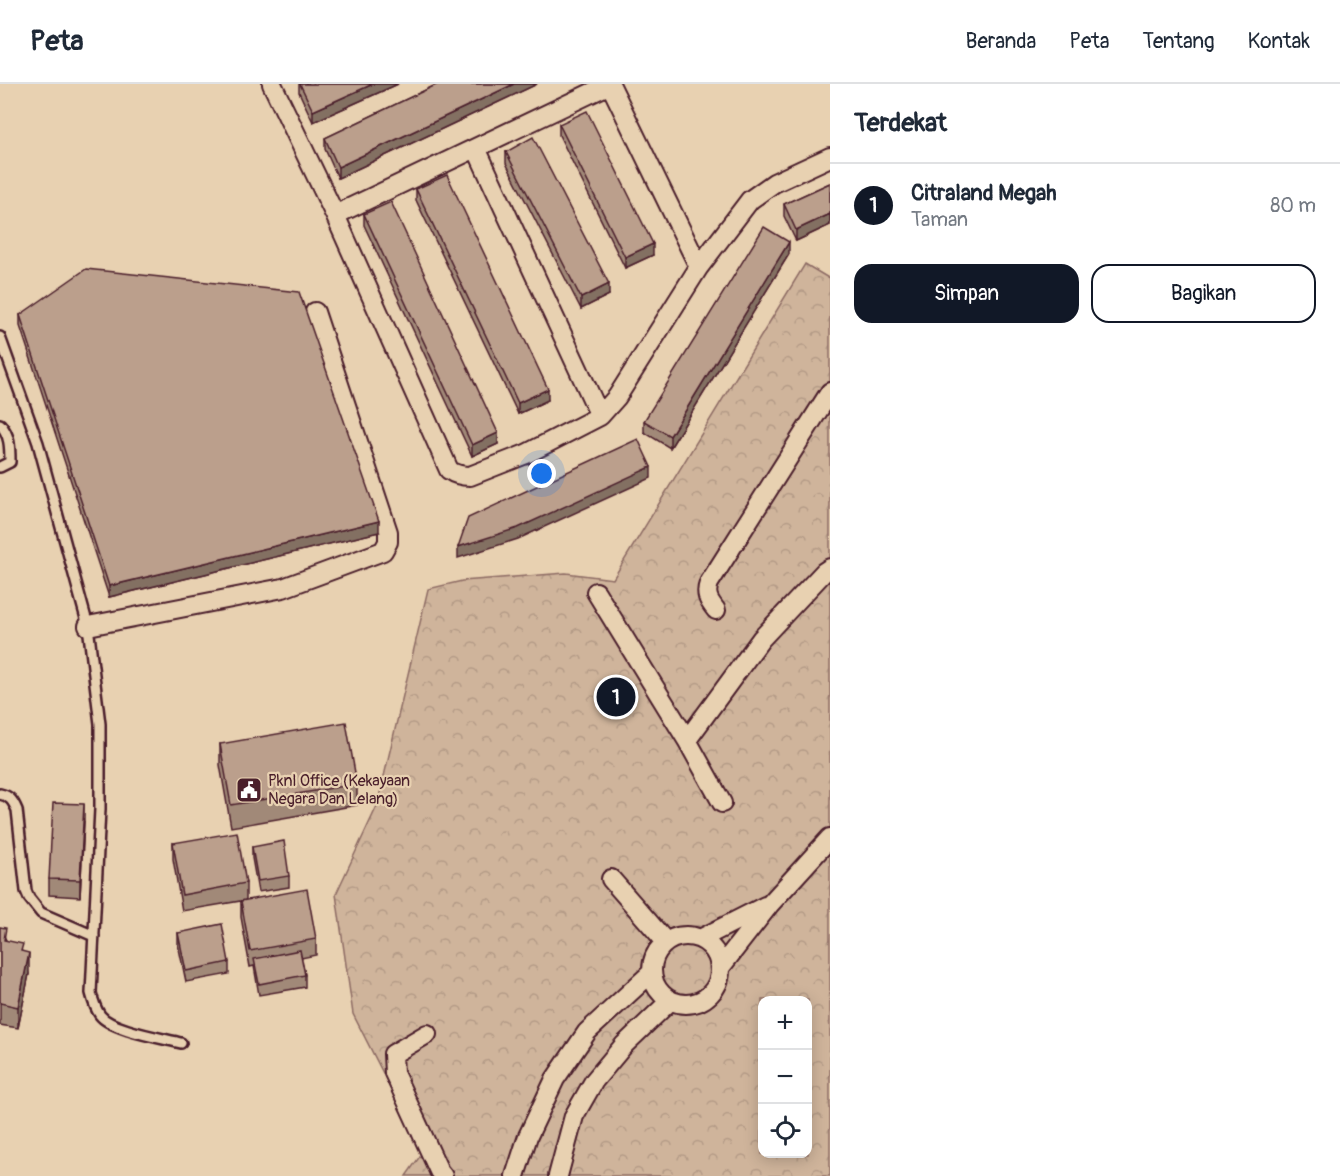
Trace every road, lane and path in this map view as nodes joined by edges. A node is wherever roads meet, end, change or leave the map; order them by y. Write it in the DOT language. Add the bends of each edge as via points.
graph roads {
  1 [pos="272,84"];
  2 [pos="610,84"];
  3 [pos="476,148"];
  4 [pos="830,157"];
  5 [pos="335,215"];
  6 [pos="699,267"];
  7 [pos="315,312"];
  8 [pos="0,337"];
  9 [pos="830,392"];
  10 [pos="600,416"];
  11 [pos="0,424"];
  12 [pos="0,468"];
  13 [pos="830,568"];
  14 [pos="596,592"];
  15 [pos="716,610"];
  16 [pos="88,626"];
  17 [pos="687,740"];
  18 [pos="0,794"];
  19 [pos="722,803"];
  20 [pos="830,838"];
  21 [pos="611,879"];
  22 [pos="770,904"];
  23 [pos="94,936"];
  24 [pos="700,939"];
  25 [pos="666,942"];
  26 [pos="720,968"];
  27 [pos="651,973"];
  28 [pos="670,1001"];
  29 [pos="428,1034"];
  30 [pos="181,1043"];
  31 [pos="443,1176"];
  32 [pos="515,1176"];
  33 [pos="558,1176"];
  1 -- 5 [label="street"];
  2 -- 3 [label="street"];
  2 -- 6 [label="street"];
  3 -- 5 [label="street"];
  3 -- 10 [label="street"];
  4 -- 6 [label="street" via="774,183 750,200"];
  5 -- 10 [label="street" via="449,470 470,476 526,454"];
  6 -- 10 [label="street" via="617,398"];
  7 -- 16 [label="street" via="388,532 383,551 283,588"];
  8 -- 16 [label="lane" via="38,443"];
  9 -- 15 [label="street" via="709,583 707,596"];
  11 -- 12 [label="lane" via="8,437 10,462"];
  13 -- 17 [label="street" via="761,639"];
  14 -- 17 [label="street"];
  16 -- 23 [label="lane" via="100,724"];
  17 -- 19 [label="street"];
  18 -- 23 [label="lane" via="9,797 17,810 26,891 33,905 41,914"];
  20 -- 22 [label="street"];
  21 -- 25 [label="street"];
  22 -- 24 [label="street"];
  22 -- 26 [label="street"];
  23 -- 30 [label="lane" via="92,993 100,1017 122,1028"];
  24 -- 25 [label="street" via="677,937"];
  24 -- 26 [label="street" via="716,953"];
  25 -- 27 [label="street" via="652,961"];
  26 -- 28 [label="street" via="718,984 705,1000 693,1005"];
  27 -- 28 [label="street" via="660,994"];
  27 -- 32 [label="street" via="587,1032 555,1079 528,1136"];
  28 -- 33 [label="street" via="624,1045 594,1082 574,1116"];
  29 -- 31 [label="street" via="393,1054 394,1073"];
}
